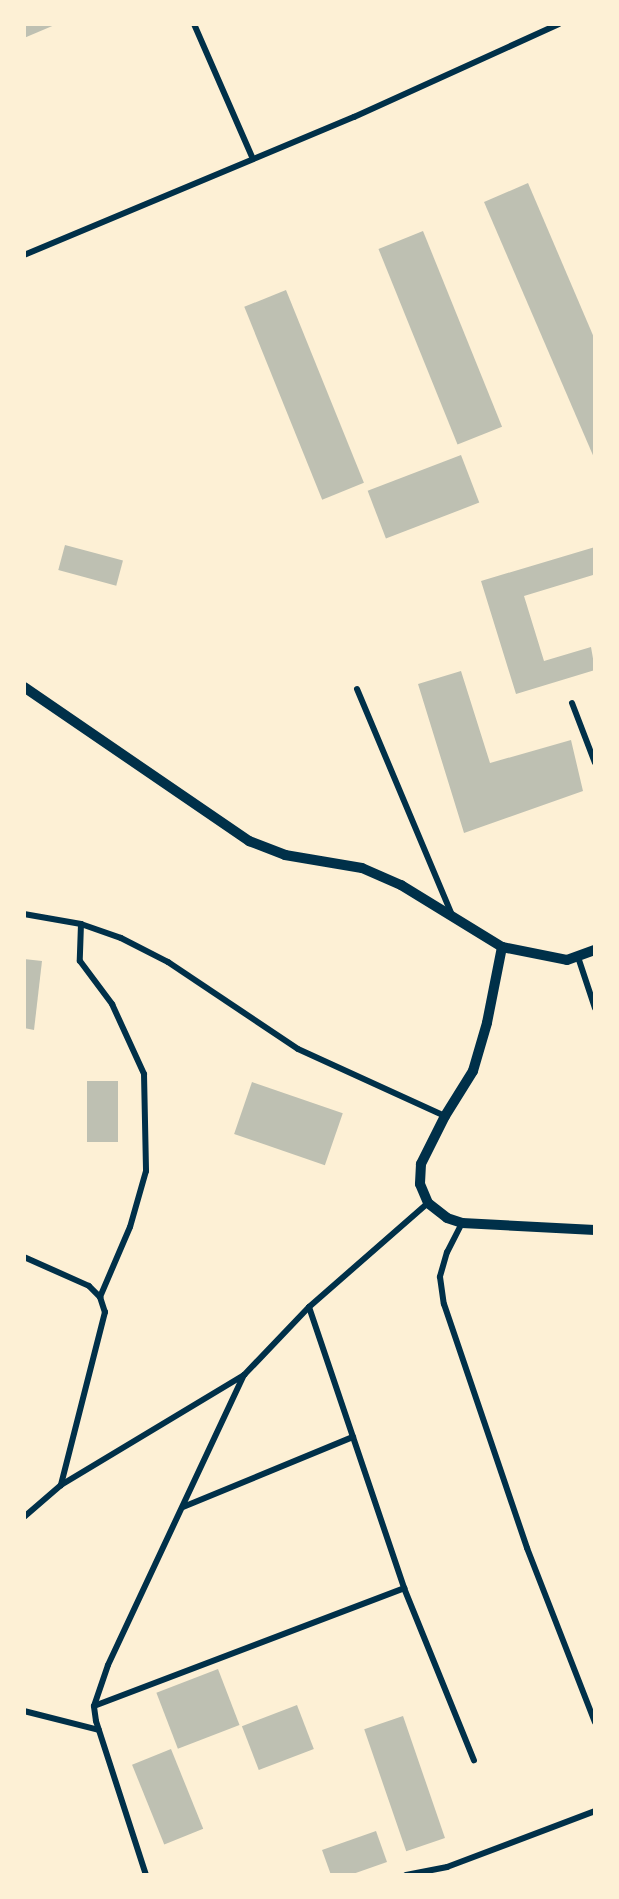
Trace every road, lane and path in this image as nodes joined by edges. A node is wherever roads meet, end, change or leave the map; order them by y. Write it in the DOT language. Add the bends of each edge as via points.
graph roads {
  1 [pos="194,24"];
  2 [pos="559,24"];
  3 [pos="253,159"];
  4 [pos="24,255"];
  5 [pos="24,687"];
  6 [pos="357,689"];
  7 [pos="572,703"];
  8 [pos="595,763"];
  9 [pos="24,914"];
  10 [pos="452,916"];
  11 [pos="81,924"];
  12 [pos="502,947"];
  13 [pos="595,950"];
  14 [pos="578,957"];
  15 [pos="595,1008"];
  16 [pos="445,1116"];
  17 [pos="428,1203"];
  18 [pos="462,1223"];
  19 [pos="595,1230"];
  20 [pos="24,1257"];
  21 [pos="100,1297"];
  22 [pos="309,1307"];
  23 [pos="244,1375"];
  24 [pos="353,1437"];
  25 [pos="61,1485"];
  26 [pos="182,1507"];
  27 [pos="24,1517"];
  28 [pos="405,1588"];
  29 [pos="94,1706"];
  30 [pos="24,1711"];
  31 [pos="595,1722"];
  32 [pos="99,1730"];
  33 [pos="474,1760"];
  34 [pos="595,1811"];
  35 [pos="146,1875"];
  36 [pos="406,1875"];
  1 -- 3 [label="street"];
  2 -- 3 [label="street"];
  3 -- 4 [label="street"];
  5 -- 10 [label="street" via="249,841 285,855 362,868 401,885"];
  6 -- 10 [label="street"];
  7 -- 8 [label="street"];
  9 -- 11 [label="street"];
  10 -- 12 [label="street"];
  11 -- 16 [label="street" via="121,938 168,962 298,1048"];
  11 -- 21 [label="street" via="80,961 112,1004 144,1074 146,1171 129,1227"];
  12 -- 14 [label="street" via="567,960"];
  12 -- 16 [label="street" via="473,1071"];
  13 -- 14 [label="street"];
  14 -- 15 [label="street"];
  16 -- 17 [label="street" via="421,1164 420,1184"];
  17 -- 18 [label="street" via="447,1218"];
  17 -- 22 [label="street"];
  18 -- 19 [label="street"];
  18 -- 31 [label="street" via="440,1277 444,1304 527,1548"];
  20 -- 21 [label="street" via="89,1286"];
  21 -- 25 [label="street" via="105,1312"];
  22 -- 23 [label="street"];
  22 -- 24 [label="street"];
  23 -- 25 [label="street"];
  23 -- 26 [label="street"];
  24 -- 26 [label="street"];
  24 -- 28 [label="street"];
  25 -- 27 [label="street"];
  26 -- 29 [label="street" via="104,1675"];
  28 -- 29 [label="street"];
  28 -- 33 [label="street"];
  29 -- 32 [label="street"];
  30 -- 32 [label="street"];
  32 -- 35 [label="street"];
  34 -- 36 [label="street" via="447,1867"];
}
